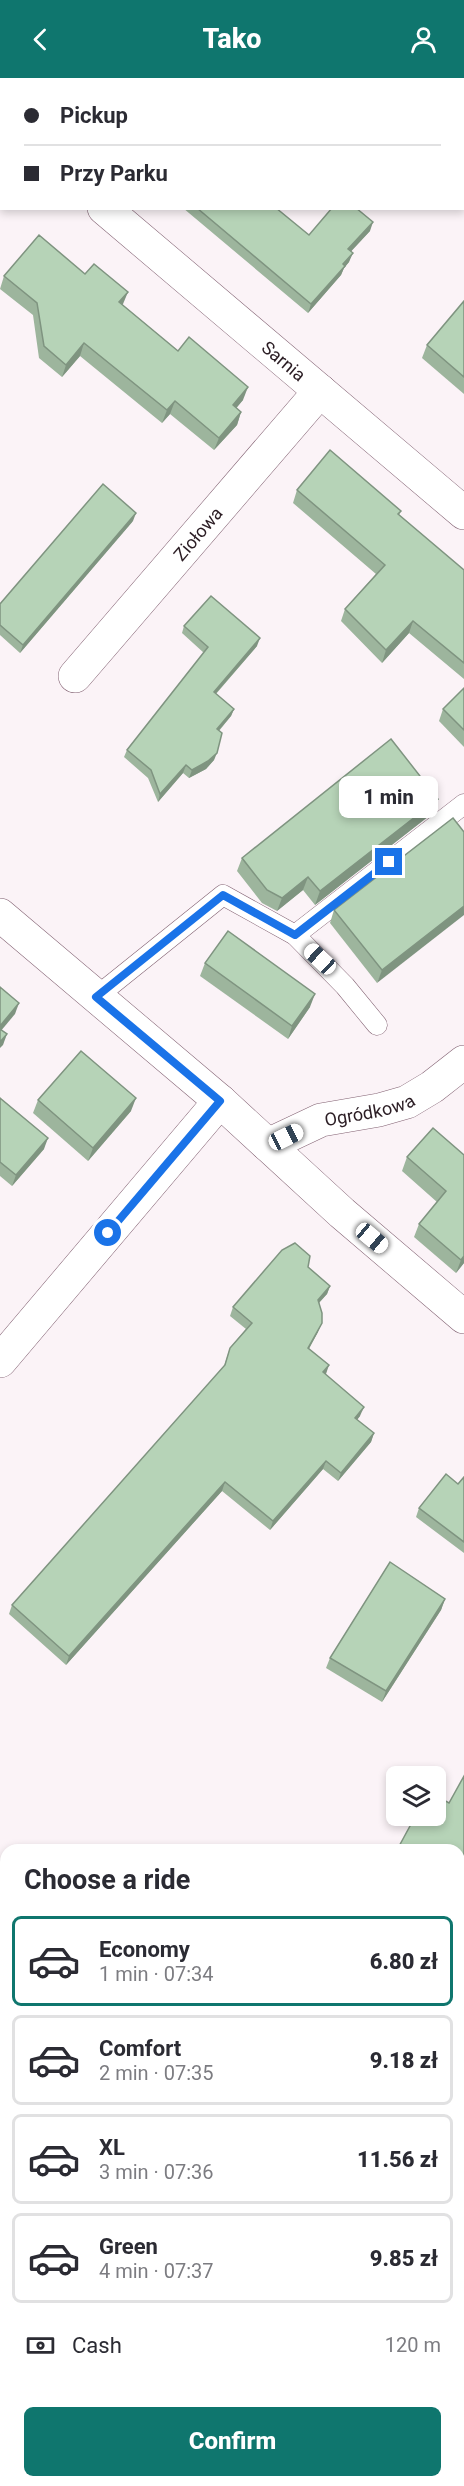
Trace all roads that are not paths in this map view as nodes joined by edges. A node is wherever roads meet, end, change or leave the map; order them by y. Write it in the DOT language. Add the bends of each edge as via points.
graph roads {
  1 [pos="106,210"];
  2 [pos="320,391"];
  3 [pos="464,513"];
  4 [pos="75,676"];
  5 [pos="464,804"];
  6 [pos="0,915"];
  7 [pos="295,935"];
  8 [pos="96,997"];
  9 [pos="377,1025"];
  10 [pos="464,1062"];
  11 [pos="220,1101"];
  12 [pos="268,1145"];
  13 [pos="464,1317"];
  14 [pos="0,1361"];
  1 -- 2 [label="street, Sarnia"];
  2 -- 3 [label="street, Sarnia"];
  2 -- 4 [label="street, Ziołowa"];
  5 -- 7 [label="lane"];
  6 -- 8 [label="street"];
  7 -- 8 [label="lane" via="223,895"];
  7 -- 9 [label="lane"];
  8 -- 11 [label="street"];
  10 -- 12 [label="street, Ogródkowa" via="407,1102 321,1120"];
  11 -- 12 [label="street"];
  11 -- 14 [label="street"];
  12 -- 13 [label="street"];
}
